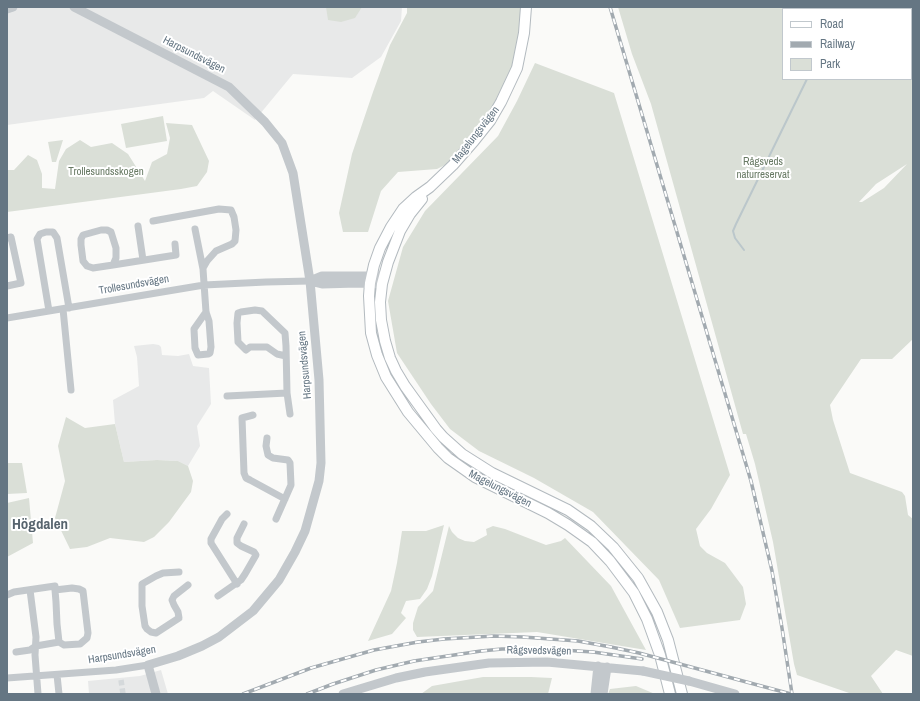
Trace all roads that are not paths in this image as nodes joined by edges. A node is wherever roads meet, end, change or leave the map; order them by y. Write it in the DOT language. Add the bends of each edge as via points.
graph roads {
  1 [pos="13,7"];
  2 [pos="74,7"];
  3 [pos="526,7"];
  4 [pos="7,9"];
  5 [pos="430,187"];
  6 [pos="153,221"];
  7 [pos="138,226"];
  8 [pos="195,229"];
  9 [pos="7,238"];
  10 [pos="175,244"];
  11 [pos="143,260"];
  12 [pos="113,265"];
  13 [pos="203,269"];
  14 [pos="371,279"];
  15 [pos="383,280"];
  16 [pos="310,281"];
  17 [pos="204,285"];
  18 [pos="7,286"];
  19 [pos="66,308"];
  20 [pos="49,311"];
  21 [pos="206,312"];
  22 [pos="7,318"];
  23 [pos="286,356"];
  24 [pos="72,390"];
  25 [pos="287,393"];
  26 [pos="227,396"];
  27 [pos="290,414"];
  28 [pos="253,415"];
  29 [pos="267,438"];
  30 [pos="285,499"];
  31 [pos="227,514"];
  32 [pos="276,519"];
  33 [pos="244,524"];
  34 [pos="178,572"];
  35 [pos="237,584"];
  36 [pos="188,585"];
  37 [pos="30,590"];
  38 [pos="55,590"];
  39 [pos="7,595"];
  40 [pos="218,596"];
  41 [pos="59,642"];
  42 [pos="36,646"];
  43 [pos="16,652"];
  44 [pos="148,664"];
  45 [pos="602,667"];
  46 [pos="57,675"];
  47 [pos="37,676"];
  48 [pos="7,678"];
  49 [pos="38,694"];
  50 [pos="59,694"];
  51 [pos="156,694"];
  52 [pos="343,694"];
  53 [pos="595,694"];
  54 [pos="602,694"];
  55 [pos="670,694"];
  56 [pos="682,694"];
  57 [pos="735,694"];
  1 -- 4 [label="street"];
  2 -- 16 [label="street, Harpsundsvägen" via="228,87 265,122 282,143 293,173"];
  3 -- 5 [label="main road, Magelungsvägen" via="519,62 501,102 474,141"];
  5 -- 14 [label="main road, Magelungsvägen" via="403,210 391,227 380,248"];
  5 -- 15 [label="main road, Magelungsvägen" via="400,231"];
  6 -- 13 [label="street" via="219,209 231,210 236,230 235,241 216,251"];
  7 -- 11 [label="street, Trollesundsvägen"];
  8 -- 13 [label="street"];
  9 -- 18 [label="street" via="11,237 21,283"];
  10 -- 11 [label="street, Trollesundsvägen" via="176,255"];
  11 -- 12 [label="street, Trollesundsvägen"];
  12 -- 12 [label="street, Trollesundsvägen" via="116,248 111,232 101,230 83,235 81,246 83,261 87,266 93,268"];
  13 -- 17 [label="street"];
  14 -- 15 [label="street, Trollesundsvägen"];
  14 -- 16 [label="street, Trollesundsvägen" via="329,280 322,284"];
  14 -- 55 [label="main road, Magelungsvägen" via="369,309 374,346 386,377 408,412 438,448 464,470 568,524 592,542 610,561 630,588 647,619"];
  15 -- 56 [label="main road, Magelungsvägen" via="381,320 390,358 424,414 443,437 462,454 492,473 568,510 591,526 613,547 638,578 657,612 668,640"];
  16 -- 17 [label="street, Trollesundsvägen"];
  16 -- 44 [label="street, Harpsundsvägen" via="319,380 321,463 319,481 305,531 279,580 253,610 219,637 202,646"];
  17 -- 19 [label="street, Trollesundsvägen"];
  17 -- 21 [label="street"];
  19 -- 20 [label="street, Trollesundsvägen"];
  19 -- 20 [label="street" via="57,238 53,232 46,232 40,234 37,239"];
  19 -- 24 [label="street"];
  20 -- 22 [label="street, Trollesundsvägen"];
  21 -- 21 [label="street" via="194,329 196,351 199,355 211,351"];
  23 -- 23 [label="street, Harpsundsvägen" via="277,354 267,347 250,347 246,350 238,342 238,313 262,311 280,327 285,333"];
  23 -- 25 [label="street, Harpsundsvägen"];
  25 -- 26 [label="street, Harpsundsvägen"];
  25 -- 27 [label="street, Harpsundsvägen"];
  28 -- 30 [label="street" via="242,418 244,473 246,478"];
  29 -- 30 [label="street" via="268,455 288,460 290,463 291,483"];
  30 -- 32 [label="street"];
  31 -- 35 [label="street" via="218,526 211,543"];
  33 -- 35 [label="street" via="237,543 256,555"];
  34 -- 36 [label="street, Harpsundsvägen" via="163,573 142,584 142,606 147,629 156,633 179,618 172,600"];
  35 -- 40 [label="street"];
  37 -- 38 [label="street, Harpsundsvägen" via="55,586"];
  37 -- 39 [label="street, Harpsundsvägen"];
  37 -- 42 [label="street"];
  38 -- 41 [label="street"];
  38 -- 41 [label="street, Harpsundsvägen" via="72,588 83,591 88,633 87,638 80,644 64,645"];
  41 -- 42 [label="street, Harpsundsvägen"];
  42 -- 43 [label="street, Harpsundsvägen" via="30,650"];
  42 -- 47 [label="street"];
  44 -- 46 [label="street, Harpsundsvägen" via="116,670"];
  44 -- 51 [label="street"];
  45 -- 52 [label="street, Rågsvedsvägen" via="547,662 454,666 396,678"];
  45 -- 53 [label="street"];
  45 -- 54 [label="street"];
  45 -- 57 [label="street, Rågsvedsvägen, bridge" via="643,671"];
  46 -- 47 [label="street, Harpsundsvägen"];
  46 -- 50 [label="street"];
  47 -- 48 [label="street, Harpsundsvägen"];
  47 -- 49 [label="street"];
}
